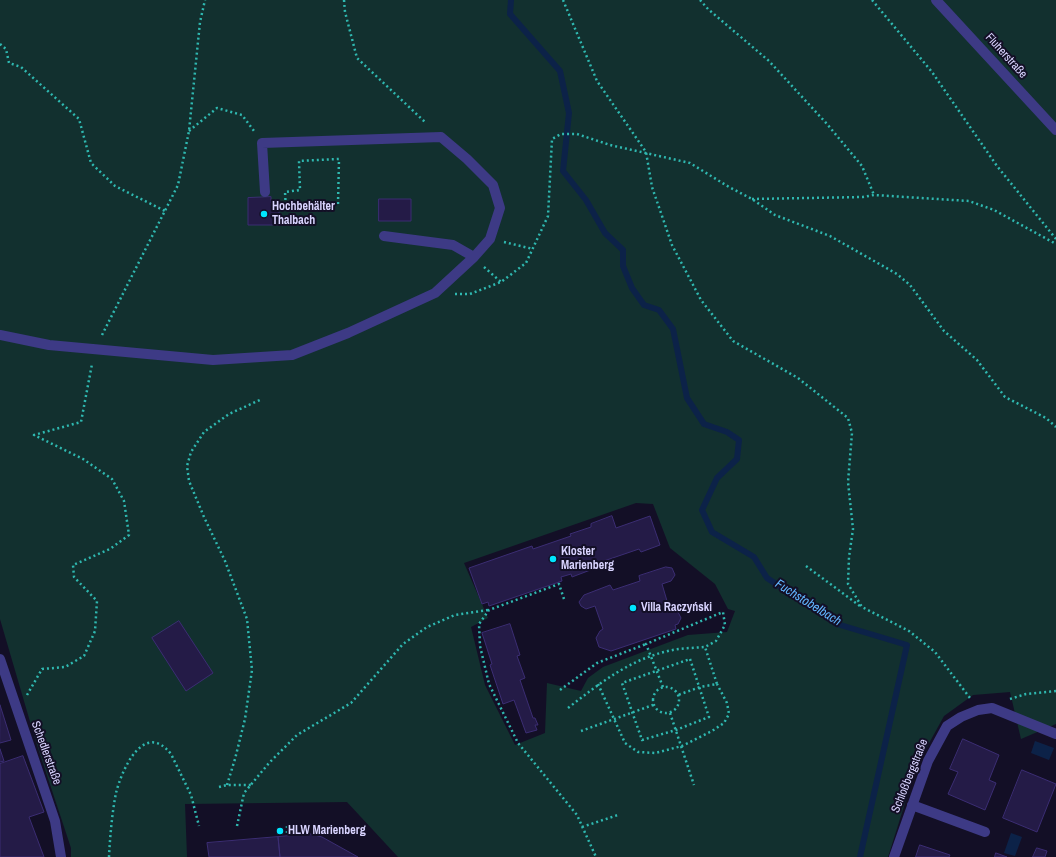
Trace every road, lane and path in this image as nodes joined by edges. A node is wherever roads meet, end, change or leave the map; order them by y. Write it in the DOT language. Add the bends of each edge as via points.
graph roads {
  1 [pos="206,0"];
  2 [pos="344,0"];
  3 [pos="563,0"];
  4 [pos="700,0"];
  5 [pos="872,0"];
  6 [pos="936,0"];
  7 [pos="0,44"];
  8 [pos="1056,130"];
  9 [pos="189,131"];
  10 [pos="441,137"];
  11 [pos="338,140"];
  12 [pos="262,143"];
  13 [pos="646,152"];
  14 [pos="296,158"];
  15 [pos="339,159"];
  16 [pos="300,161"];
  17 [pos="265,192"];
  18 [pos="874,195"];
  19 [pos="752,199"];
  20 [pos="338,204"];
  21 [pos="286,210"];
  22 [pos="165,211"];
  23 [pos="384,236"];
  24 [pos="490,239"];
  25 [pos="1056,239"];
  26 [pos="1056,244"];
  27 [pos="533,249"];
  28 [pos="474,257"];
  29 [pos="501,282"];
  30 [pos="435,293"];
  31 [pos="0,335"];
  32 [pos="95,349"];
  33 [pos="262,398"];
  34 [pos="1056,427"];
  35 [pos="806,566"];
  36 [pos="564,599"];
  37 [pos="862,607"];
  38 [pos="489,610"];
  39 [pos="646,644"];
  40 [pos="705,647"];
  41 [pos="651,655"];
  42 [pos="0,659"];
  43 [pos="658,671"];
  44 [pos="598,684"];
  45 [pos="717,684"];
  46 [pos="663,687"];
  47 [pos="700,688"];
  48 [pos="560,690"];
  49 [pos="1056,691"];
  50 [pos="678,695"];
  51 [pos="653,705"];
  52 [pos="16,708"];
  53 [pos="568,708"];
  54 [pos="992,708"];
  55 [pos="978,710"];
  56 [pos="632,712"];
  57 [pos="670,713"];
  58 [pos="614,719"];
  59 [pos="676,730"];
  60 [pos="581,731"];
  61 [pos="1056,734"];
  62 [pos="682,746"];
  63 [pos="226,785"];
  64 [pos="251,785"];
  65 [pos="694,785"];
  66 [pos="219,787"];
  67 [pos="912,805"];
  68 [pos="618,815"];
  69 [pos="199,826"];
  70 [pos="237,826"];
  71 [pos="287,826"];
  72 [pos="582,827"];
  73 [pos="986,832"];
  74 [pos="287,836"];
  75 [pos="61,857"];
  76 [pos="109,857"];
  77 [pos="596,857"];
  78 [pos="894,857"];
  1 -- 9 [label="path" via="200,22"];
  2 -- 10 [label="path" via="357,58"];
  3 -- 13 [label="path" via="597,81"];
  4 -- 18 [label="path" via="769,61 827,124 862,166"];
  5 -- 25 [label="path" via="932,72 997,166"];
  6 -- 8 [label="street, Fluherstraße"];
  7 -- 22 [label="path" via="6,49 9,63 21,67 79,119 91,163 115,186"];
  9 -- 12 [label="path" via="217,108 242,115"];
  9 -- 22 [label="path" via="178,185"];
  10 -- 11 [label="street"];
  10 -- 24 [label="street" via="493,185 500,208"];
  11 -- 12 [label="street"];
  11 -- 15 [label="path"];
  12 -- 17 [label="street"];
  13 -- 19 [label="path" via="690,163"];
  13 -- 27 [label="path" via="610,145 577,134 561,134 552,139 548,216"];
  13 -- 37 [label="path" via="652,187 672,245 701,300 733,341 798,378 848,418 852,433 848,482 853,529 848,584"];
  14 -- 16 [label="path"];
  15 -- 16 [label="path"];
  15 -- 20 [label="path"];
  16 -- 21 [label="path" via="300,190 285,192"];
  18 -- 19 [label="path"];
  18 -- 26 [label="path" via="969,201 994,210"];
  19 -- 34 [label="path" via="775,215 830,236 896,274 910,285 944,330 977,360 1005,397 1046,418"];
  22 -- 32 [label="path"];
  23 -- 28 [label="street" via="453,245"];
  24 -- 27 [label="path"];
  24 -- 28 [label="street"];
  27 -- 29 [label="path" via="526,263"];
  28 -- 29 [label="path"];
  28 -- 30 [label="street"];
  29 -- 30 [label="path" via="470,294"];
  30 -- 32 [label="street" via="348,333 292,355 214,360"];
  31 -- 32 [label="street" via="48,345"];
  32 -- 52 [label="path" via="81,422 34,435 82,459 112,479 124,501 129,535 110,549 73,565 74,577 97,601 95,631 84,656 65,667 42,669 29,693"];
  33 -- 63 [label="path" via="229,414 204,432 191,452 187,466 189,481 225,561 247,619 252,670 245,719"];
  35 -- 37 [label="path"];
  36 -- 38 [label="path" via="559,584"];
  37 -- 55 [label="path" via="909,631 935,652"];
  38 -- 64 [label="path" via="455,615 427,627 403,644 352,703 297,735"];
  38 -- 72 [label="path" via="479,624 480,646 489,684 518,743 577,815"];
  39 -- 40 [label="path" via="723,612 725,625 716,641"];
  39 -- 41 [label="path"];
  39 -- 48 [label="path" via="597,663"];
  40 -- 41 [label="path" via="670,650"];
  40 -- 45 [label="path"];
  41 -- 43 [label="path"];
  41 -- 44 [label="path"];
  42 -- 52 [label="street, Schedlerstraße"];
  43 -- 46 [label="path"];
  43 -- 47 [label="path" via="690,659"];
  43 -- 56 [label="path" via="622,683"];
  44 -- 53 [label="path"];
  44 -- 58 [label="path"];
  45 -- 47 [label="path"];
  45 -- 62 [label="path" via="727,702 729,714 724,723"];
  46 -- 50 [label="path" via="672,688"];
  46 -- 51 [label="path" via="657,690"];
  47 -- 50 [label="path"];
  47 -- 59 [label="path" via="709,717"];
  49 -- 54 [label="path" via="1026,694"];
  50 -- 57 [label="path" via="679,702"];
  51 -- 56 [label="path"];
  51 -- 57 [label="path" via="663,714"];
  52 -- 75 [label="street, Schedlerstraße" via="55,821"];
  54 -- 55 [label="street, Schloßbergstraße"];
  54 -- 61 [label="street"];
  55 -- 67 [label="street, Schloßbergstraße" via="947,726 928,761"];
  56 -- 58 [label="path"];
  56 -- 59 [label="path" via="642,740"];
  57 -- 59 [label="path"];
  58 -- 60 [label="path"];
  58 -- 62 [label="path" via="625,743 638,752 655,753"];
  59 -- 62 [label="path"];
  62 -- 65 [label="path"];
  63 -- 64 [label="path"];
  63 -- 66 [label="path"];
  64 -- 70 [label="path" via="244,793"];
  67 -- 73 [label="street"];
  67 -- 78 [label="street, Schloßbergstraße"];
  68 -- 72 [label="path"];
  69 -- 76 [label="path" via="191,796 171,754 161,745 146,743 134,752 116,792"];
  71 -- 74 [label="path"];
  72 -- 77 [label="path"];
}
